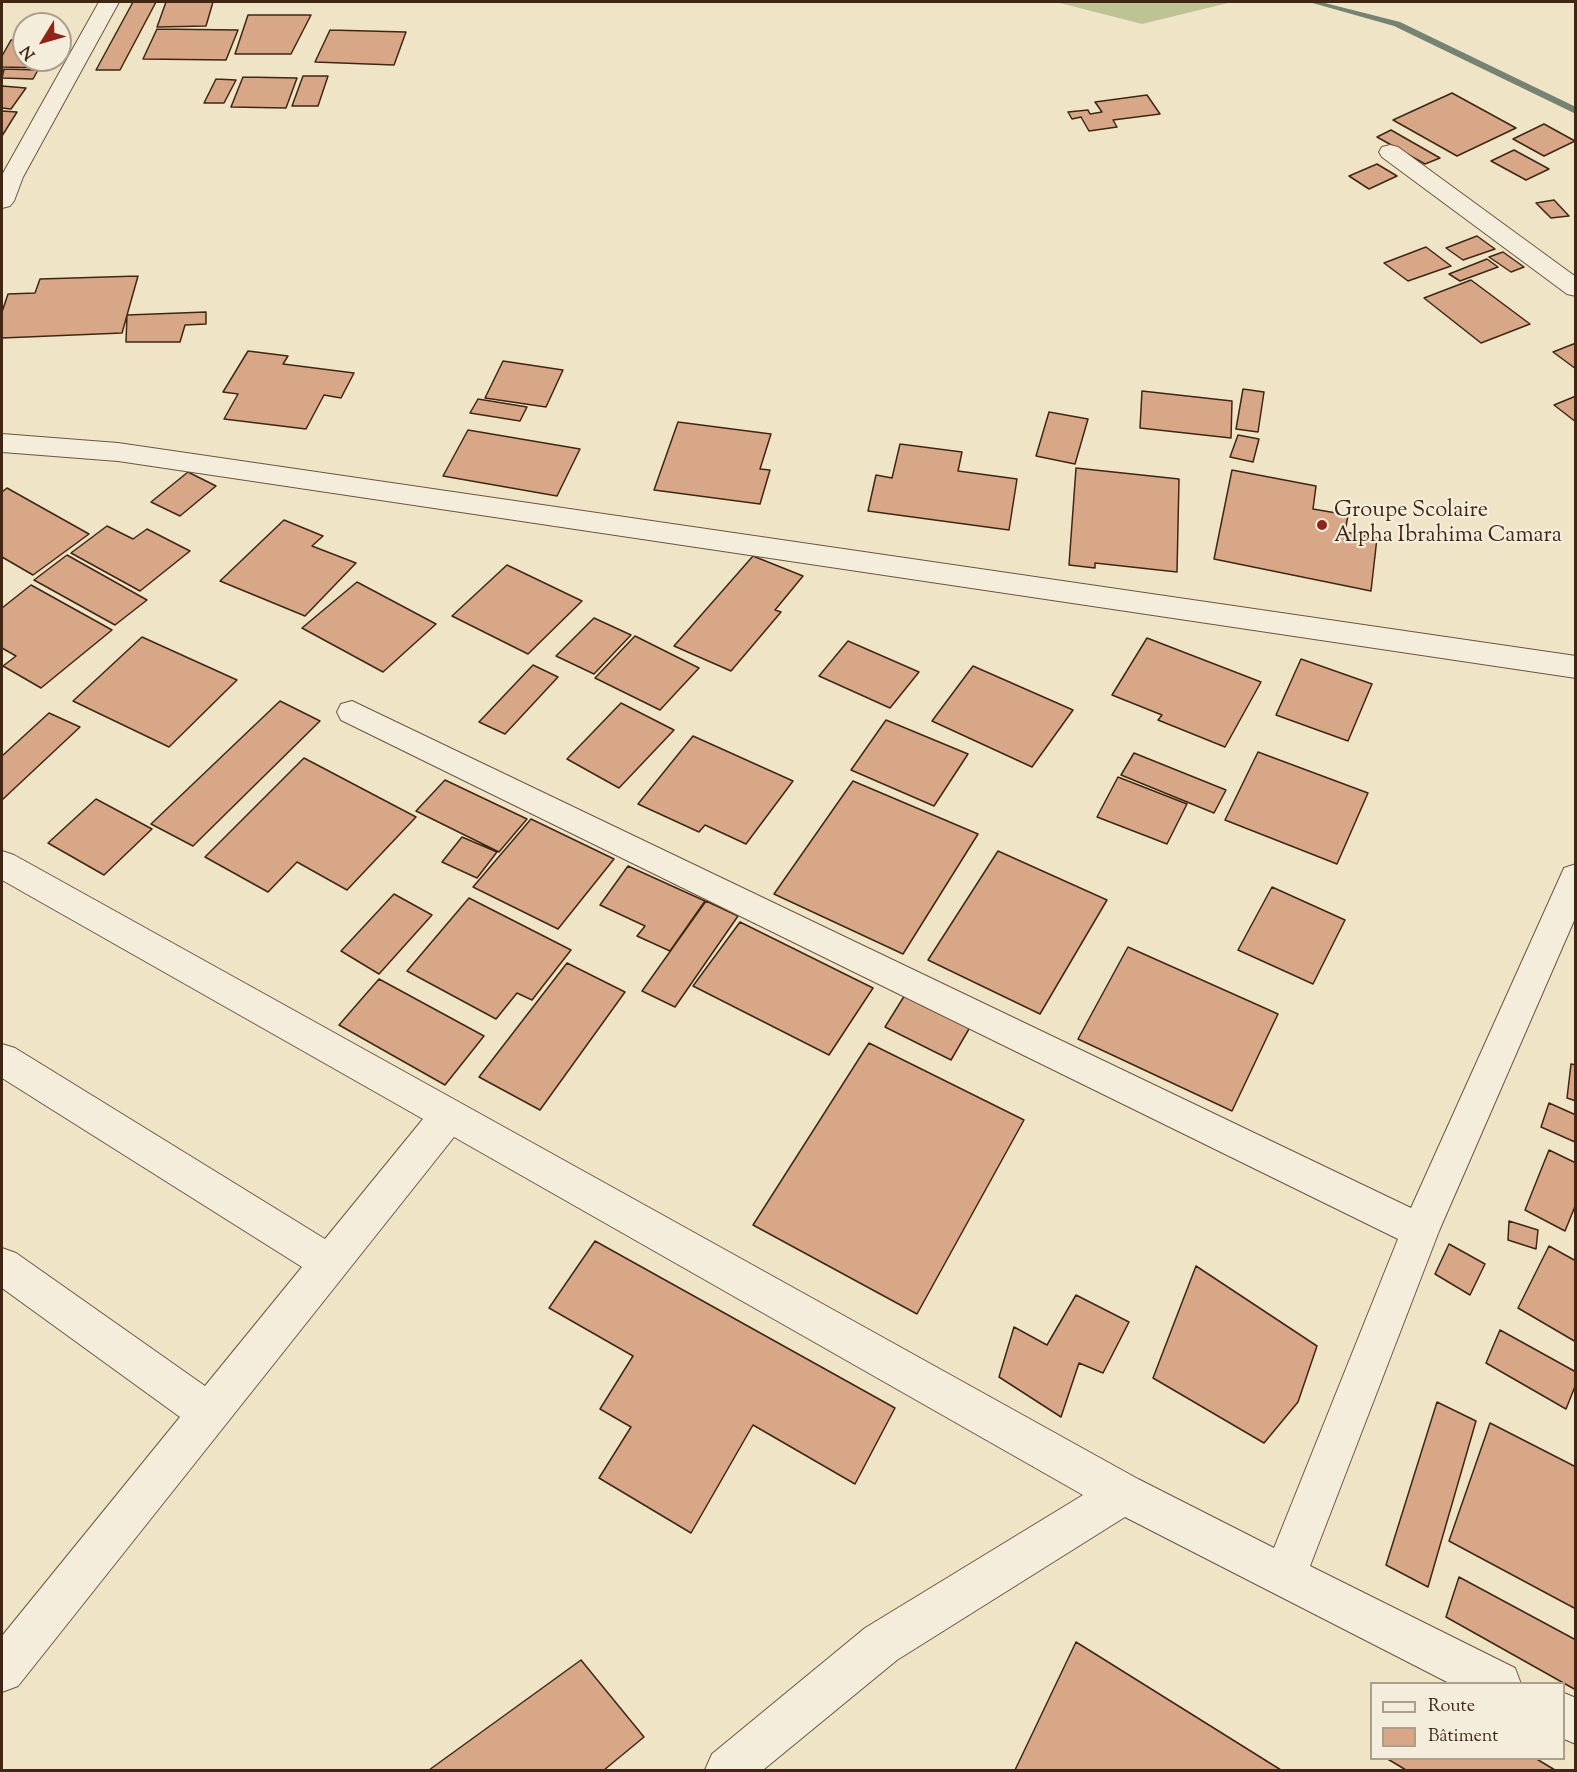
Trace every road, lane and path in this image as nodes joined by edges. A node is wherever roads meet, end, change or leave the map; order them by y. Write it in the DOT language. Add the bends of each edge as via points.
graph roads {
  1 [pos="108,2"];
  2 [pos="1390,152"];
  3 [pos="7,177"];
  4 [pos="2,201"];
  5 [pos="1575,289"];
  6 [pos="2,443"];
  7 [pos="1575,667"];
  8 [pos="352,712"];
  9 [pos="2,864"];
  10 [pos="1575,877"];
  11 [pos="2,1059"];
  12 [pos="448,1116"];
  13 [pos="1420,1231"];
  14 [pos="328,1263"];
  15 [pos="2,1266"];
  16 [pos="209,1413"];
  17 [pos="1123,1494"];
  18 [pos="1285,1575"];
  19 [pos="2,1670"];
  20 [pos="1497,1682"];
  21 [pos="728,1770"];
  1 -- 3 [label="street"];
  2 -- 5 [label="street"];
  3 -- 4 [label="street"];
  6 -- 7 [label="street" via="130,454"];
  8 -- 13 [label="street"];
  9 -- 12 [label="street"];
  10 -- 13 [label="street"];
  11 -- 14 [label="street"];
  12 -- 14 [label="street"];
  12 -- 17 [label="street"];
  13 -- 18 [label="street"];
  14 -- 16 [label="street"];
  15 -- 16 [label="street"];
  16 -- 19 [label="street"];
  17 -- 18 [label="street"];
  17 -- 21 [label="street" via="881,1644"];
  18 -- 20 [label="street"];
}
